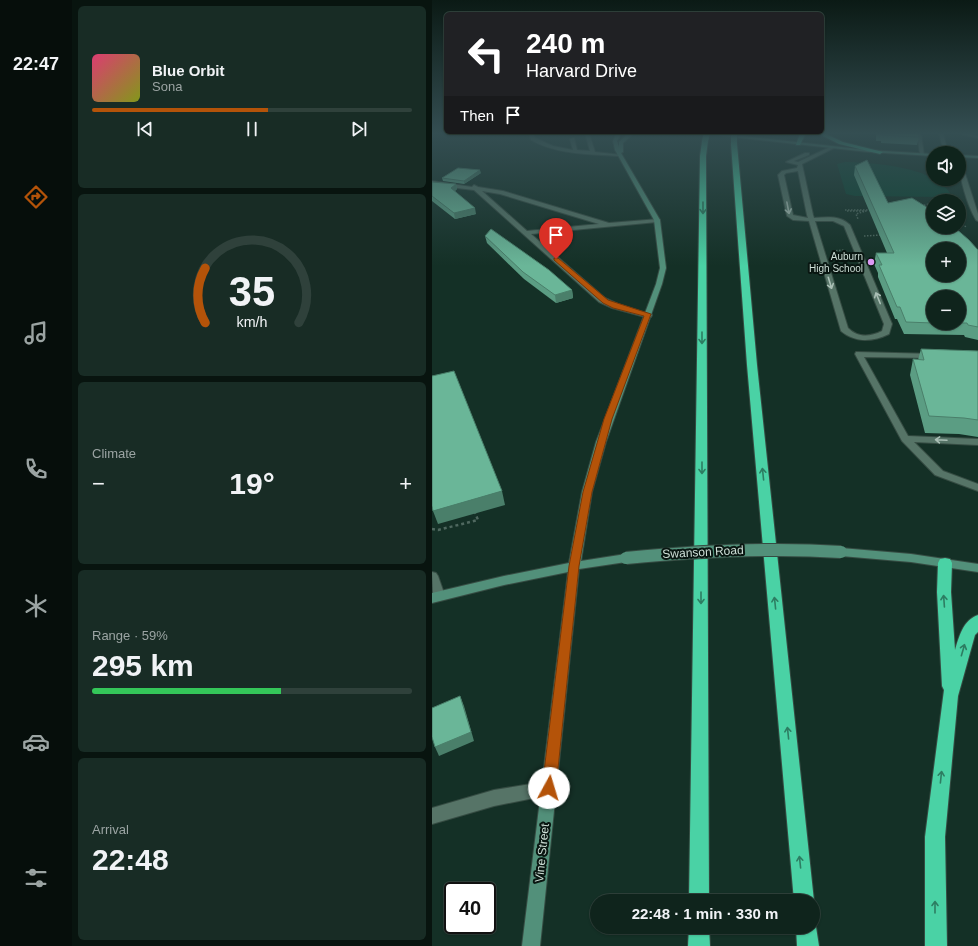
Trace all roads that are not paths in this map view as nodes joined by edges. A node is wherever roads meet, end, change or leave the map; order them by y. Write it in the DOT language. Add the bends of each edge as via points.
graph roads {
  1 [pos="632,177"];
  2 [pos="703,177"];
  3 [pos="737,177"];
  4 [pos="782,177"];
  5 [pos="802,177"];
  6 [pos="432,183"];
  7 [pos="966,185"];
  8 [pos="474,187"];
  9 [pos="811,219"];
  10 [pos="978,219"];
  11 [pos="657,220"];
  12 [pos="609,225"];
  13 [pos="526,233"];
  14 [pos="648,314"];
  15 [pos="850,335"];
  16 [pos="859,354"];
  17 [pos="938,356"];
  18 [pos="905,439"];
  19 [pos="978,442"];
  20 [pos="978,488"];
  21 [pos="945,563"];
  22 [pos="574,566"];
  23 [pos="978,568"];
  24 [pos="432,576"];
  25 [pos="435,597"];
  26 [pos="978,621"];
  27 [pos="950,696"];
  28 [pos="549,788"];
  29 [pos="432,816"];
  30 [pos="699,894"];
  31 [pos="803,894"];
  32 [pos="699,934"];
  33 [pos="807,934"];
  34 [pos="531,946"];
  35 [pos="699,946"];
  36 [pos="808,946"];
  37 [pos="936,946"];
  1 -- 11 [label="street, Vine Street"];
  2 -- 30 [label="highway, one-way"];
  31 -- 3 [label="highway, one-way" via="752,365"];
  4 -- 9 [label="street, one-way" via="790,216"];
  5 -- 9 [label="street"];
  6 -- 8 [label="street"];
  7 -- 10 [label="street"];
  8 -- 12 [label="street" via="514,195"];
  8 -- 13 [label="street"];
  9 -- 15 [label="street, one-way" via="844,329"];
  15 -- 9 [label="street, one-way" via="878,337 886,332 888,324 847,225 839,220"];
  11 -- 12 [label="street"];
  11 -- 14 [label="street, Vine Street" via="662,268"];
  12 -- 13 [label="street"];
  13 -- 14 [label="street" via="606,302"];
  14 -- 22 [label="street, Vine Street" via="616,395 601,442 587,492"];
  15 -- 16 [label="street"];
  16 -- 17 [label="street"];
  16 -- 18 [label="street"];
  19 -- 18 [label="street, one-way"];
  18 -- 20 [label="street" via="939,473"];
  21 -- 22 [label="street, Swanson Road, bridge" via="841,552 762,548 675,553"];
  21 -- 23 [label="street, Swanson Road"];
  27 -- 21 [label="highway, one-way" via="944,592"];
  22 -- 25 [label="street, Swanson Road" via="497,581"];
  22 -- 28 [label="street, Vine Street"];
  24 -- 25 [label="street"];
  27 -- 26 [label="highway, one-way" via="968,633"];
  37 -- 27 [label="highway, one-way" via="935,837"];
  28 -- 29 [label="street" via="494,798"];
  28 -- 34 [label="street, Vine Street"];
  32 -- 35 [label="highway"];
  33 -- 36 [label="highway"];
}
